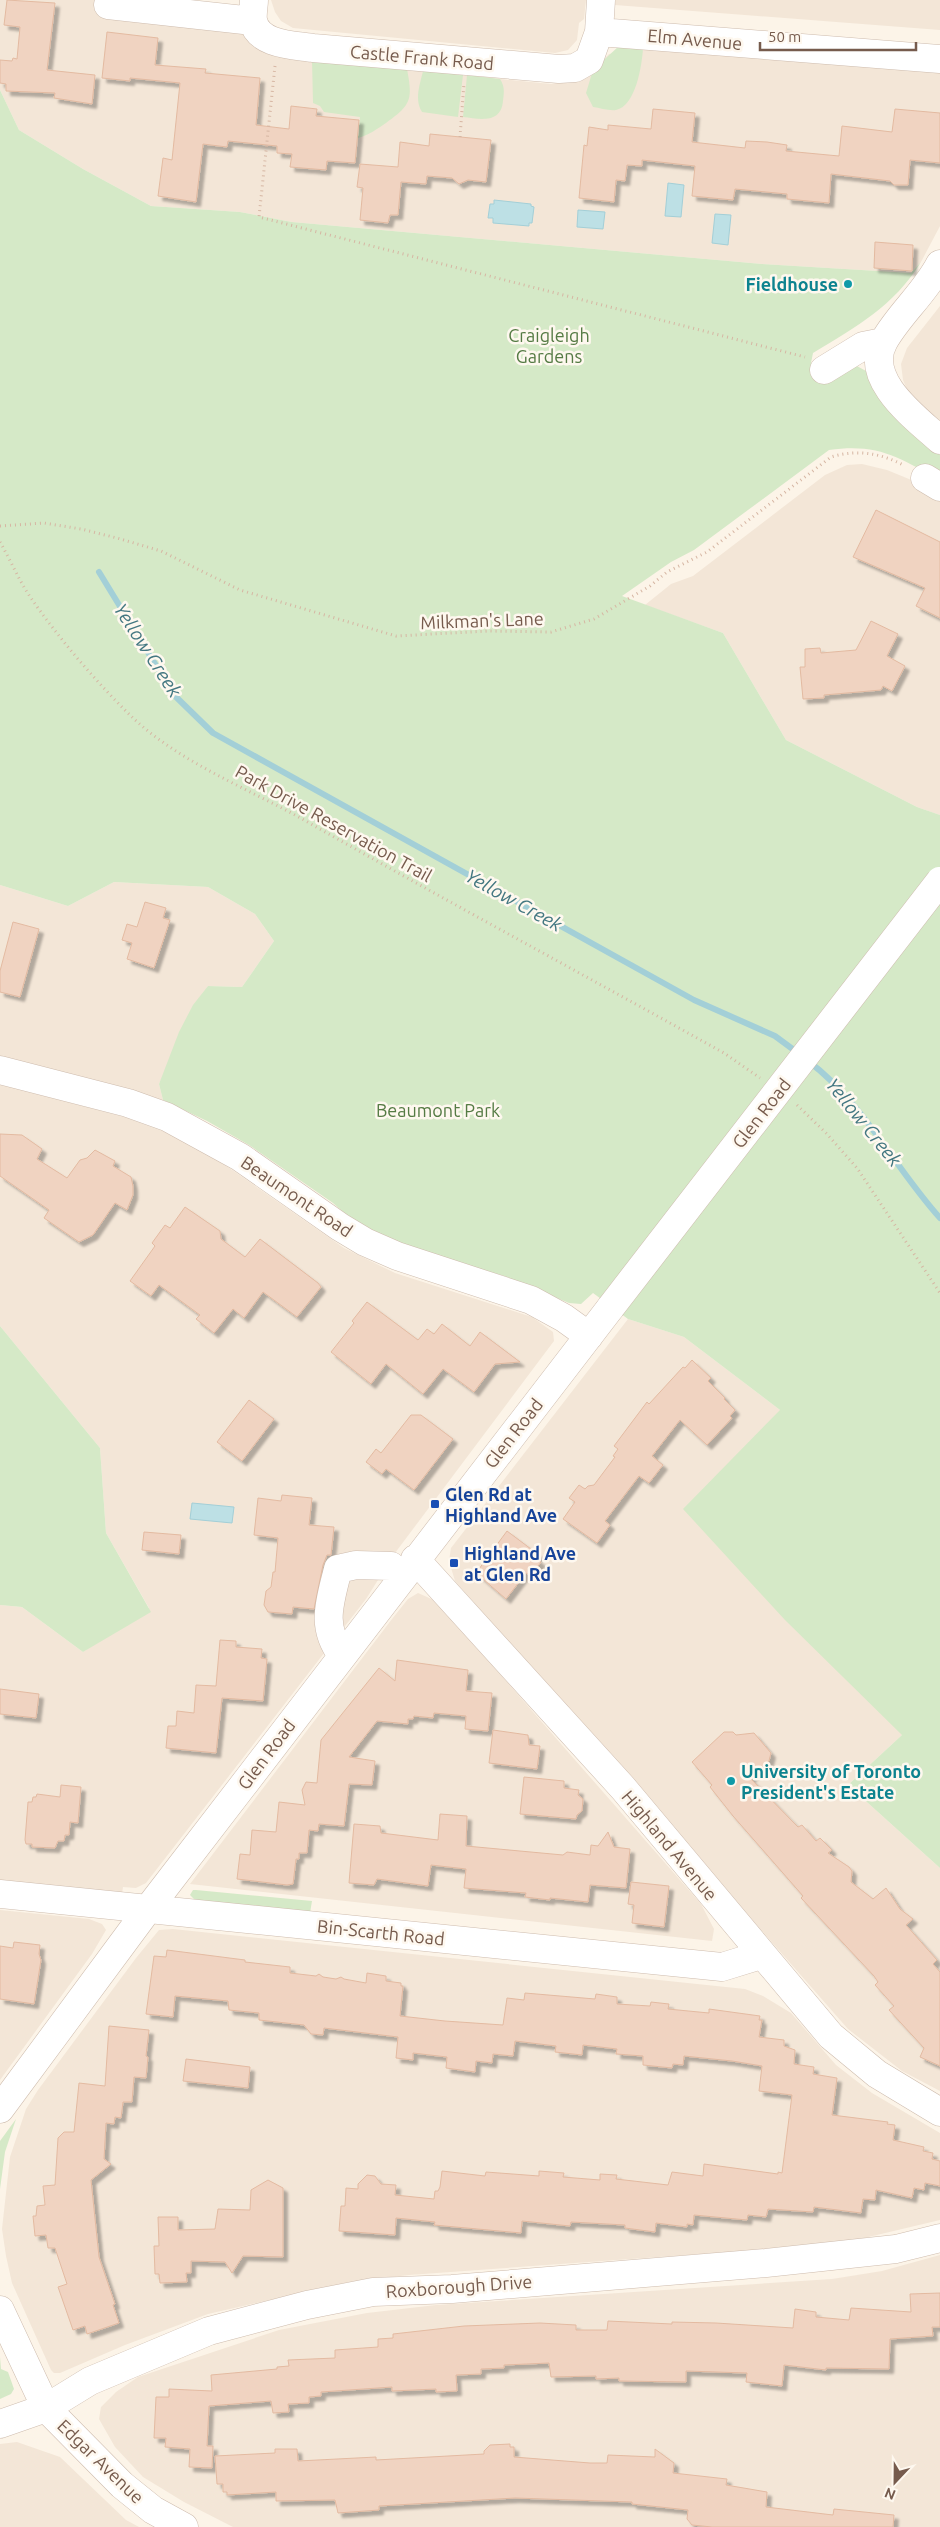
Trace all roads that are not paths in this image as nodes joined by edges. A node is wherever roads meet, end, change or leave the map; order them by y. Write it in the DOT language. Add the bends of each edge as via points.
graph roads {
  1 [pos="601,0"];
  2 [pos="108,5"];
  3 [pos="254,11"];
  4 [pos="599,32"];
  5 [pos="940,59"];
  6 [pos="940,264"];
  7 [pos="883,342"];
  8 [pos="817,364"];
  9 [pos="940,440"];
  10 [pos="940,881"];
  11 [pos="0,1070"];
  12 [pos="589,1336"];
  13 [pos="408,1568"];
  14 [pos="342,1655"];
  15 [pos="0,1894"];
  16 [pos="148,1909"];
  17 [pos="761,1955"];
  18 [pos="0,2109"];
  19 [pos="940,2112"];
  20 [pos="940,2238"];
  21 [pos="0,2310"];
  22 [pos="46,2408"];
  23 [pos="0,2424"];
  24 [pos="184,2527"];
  1 -- 4 [label="street, Castle Frank Road"];
  2 -- 3 [label="street"];
  3 -- 4 [label="street, Castle Frank Road" via="262,36 278,42 313,48 559,69 575,68 589,60"];
  4 -- 5 [label="street, Elm Avenue"];
  6 -- 7 [label="street" via="919,297"];
  7 -- 8 [label="street" via="863,346"];
  7 -- 9 [label="street" via="879,356 884,381 894,396"];
  10 -- 12 [label="street, Glen Road, bridge"];
  11 -- 12 [label="street, Beaumont Road" via="128,1103 167,1117 240,1157 365,1242 397,1256 531,1300"];
  12 -- 13 [label="street, Glen Road"];
  13 -- 14 [label="street, Glen Road"];
  13 -- 14 [label="street, Highland Avenue" via="356,1565 338,1569 328,1630"];
  13 -- 17 [label="street, Highland Avenue" via="623,1788"];
  14 -- 16 [label="street, Glen Road"];
  15 -- 16 [label="street, Bin-Scarth Road"];
  16 -- 17 [label="street, Bin-Scarth Road" via="722,1967"];
  16 -- 18 [label="street, Glen Road"];
  17 -- 19 [label="street, Highland Avenue" via="831,2036 892,2084"];
  20 -- 22 [label="street, Roxborough Drive" via="896,2249 766,2263 363,2294 209,2331 90,2381"];
  21 -- 22 [label="street"];
  22 -- 23 [label="street, Roxborough Drive"];
  22 -- 24 [label="street, Edgar Avenue" via="122,2485 153,2510"];
}
